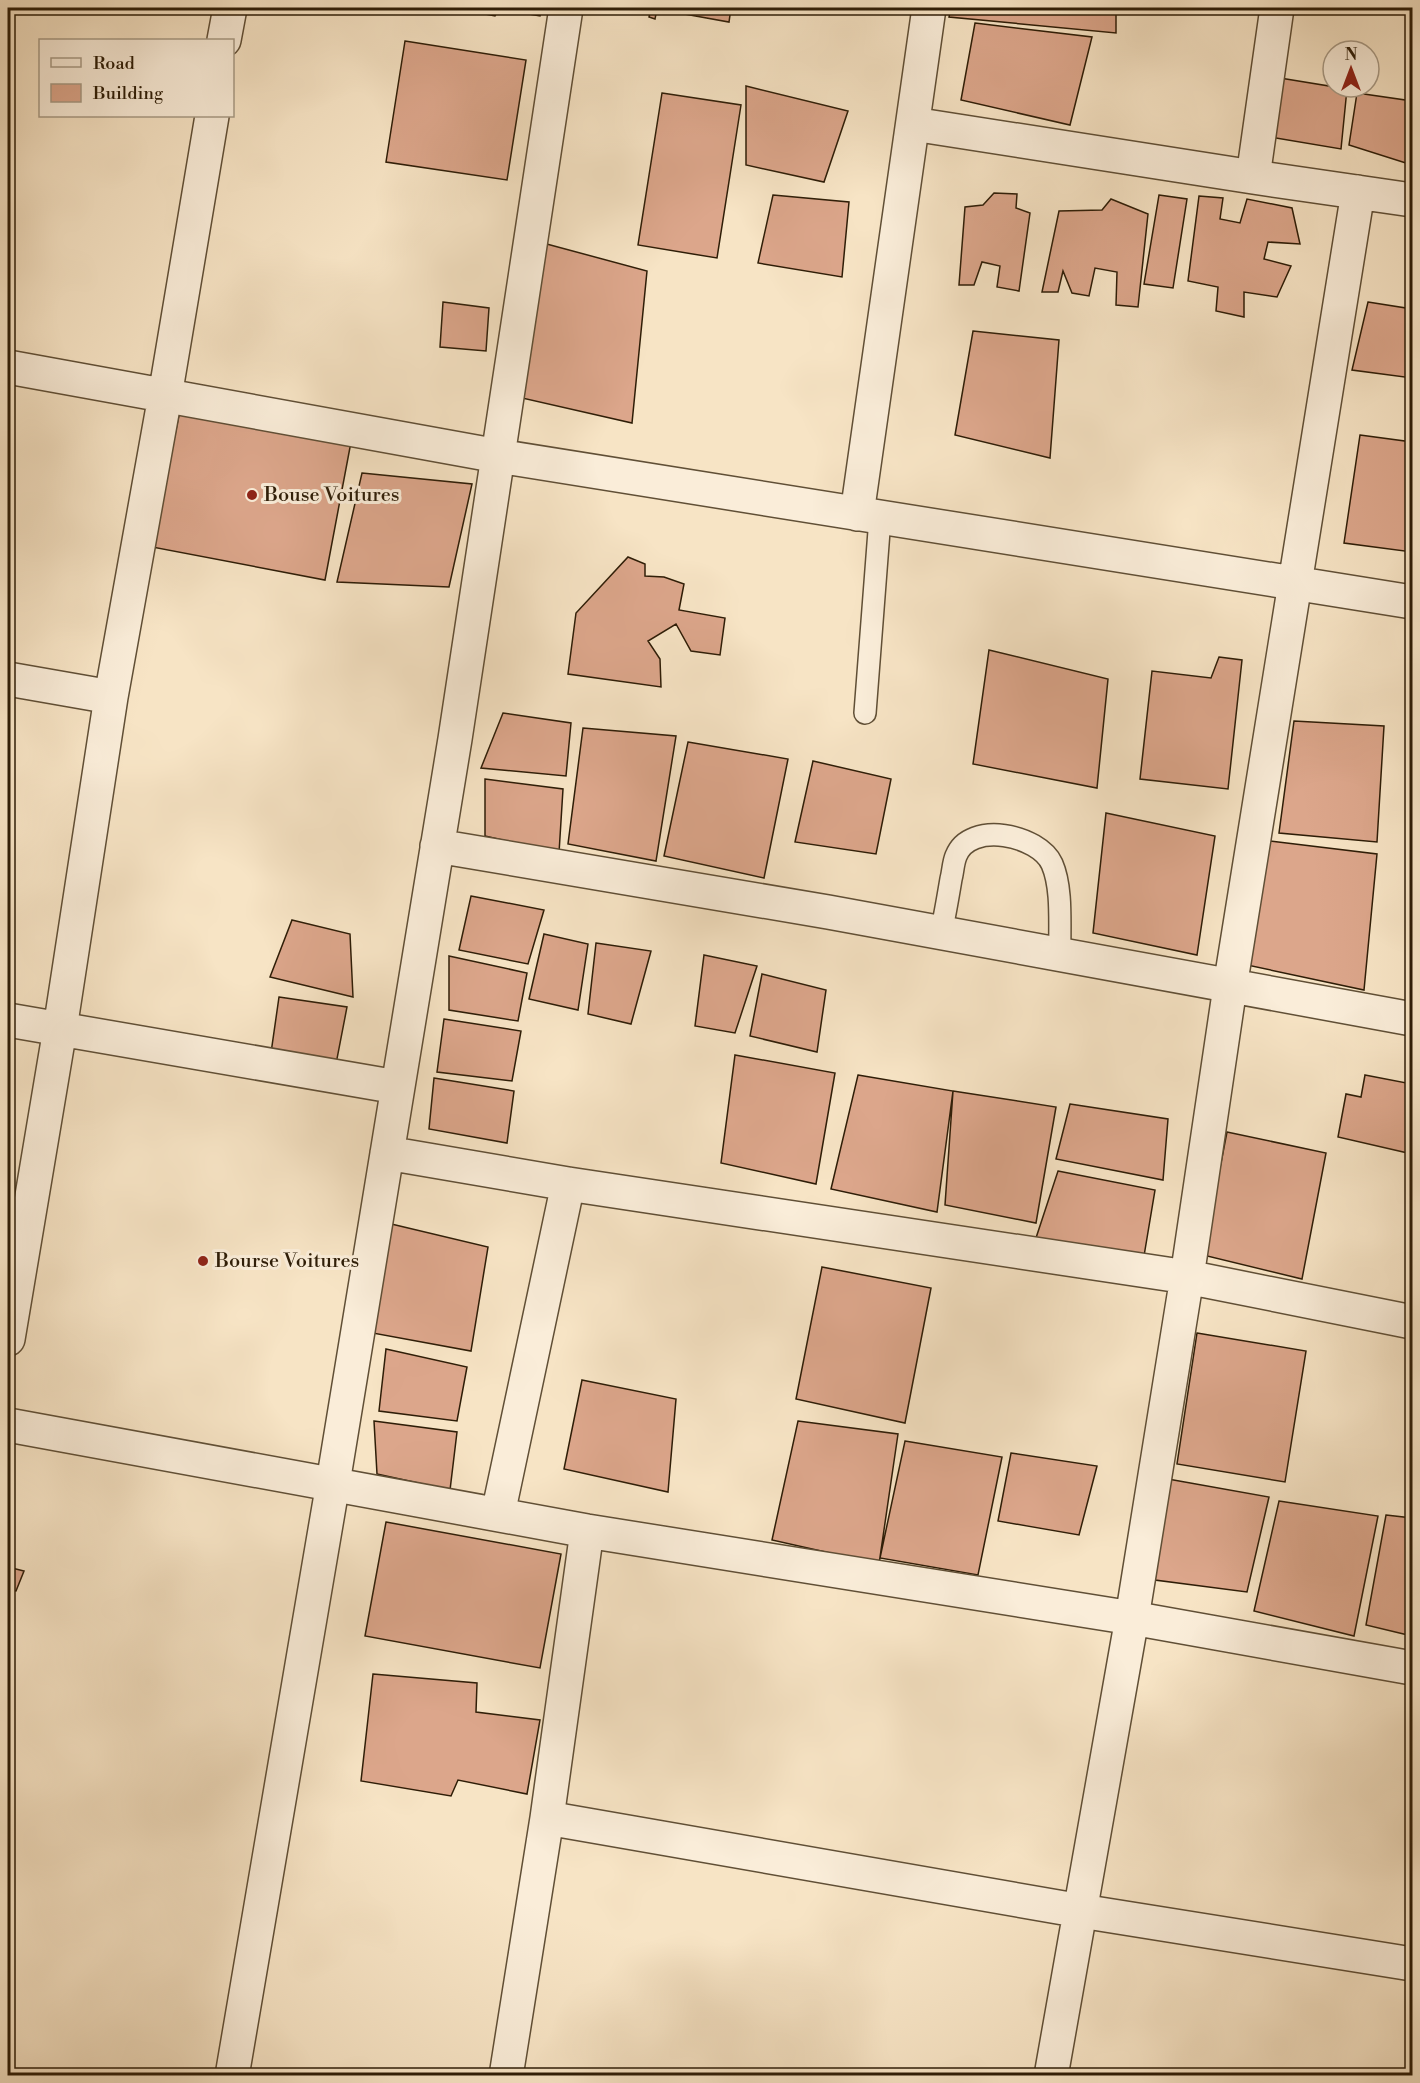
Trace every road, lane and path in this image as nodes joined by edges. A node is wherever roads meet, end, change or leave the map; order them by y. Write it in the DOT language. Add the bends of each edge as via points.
graph roads {
  1 [pos="230,8"];
  2 [pos="566,8"];
  3 [pos="929,8"];
  4 [pos="1277,8"];
  5 [pos="224,39"];
  6 [pos="212,117"];
  7 [pos="913,124"];
  8 [pos="1253,177"];
  9 [pos="1358,192"];
  10 [pos="1413,200"];
  11 [pos="8,367"];
  12 [pos="165,396"];
  13 [pos="498,456"];
  14 [pos="869,516"];
  15 [pos="1295,583"];
  16 [pos="1413,602"];
  17 [pos="8,679"];
  18 [pos="111,697"];
  19 [pos="865,713"];
  20 [pos="437,846"];
  21 [pos="941,933"];
  22 [pos="1060,955"];
  23 [pos="1230,987"];
  24 [pos="1413,1019"];
  25 [pos="8,1020"];
  26 [pos="60,1029"];
  27 [pos="397,1087"];
  28 [pos="387,1153"];
  29 [pos="568,1184"];
  30 [pos="1187,1277"];
  31 [pos="1413,1322"];
  32 [pos="8,1339"];
  33 [pos="8,1425"];
  34 [pos="333,1483"];
  35 [pos="498,1514"];
  36 [pos="587,1531"];
  37 [pos="1132,1618"];
  38 [pos="1413,1668"];
  39 [pos="547,1818"];
  40 [pos="1081,1911"];
  41 [pos="1413,1964"];
  42 [pos="232,2076"];
  43 [pos="506,2076"];
  44 [pos="1051,2076"];
  1 -- 5 [label="street"];
  2 -- 13 [label="street"];
  3 -- 7 [label="street"];
  4 -- 8 [label="street"];
  6 -- 12 [label="street"];
  7 -- 8 [label="street"];
  7 -- 14 [label="street"];
  8 -- 9 [label="street"];
  9 -- 10 [label="street"];
  9 -- 15 [label="street"];
  11 -- 12 [label="street"];
  12 -- 13 [label="street"];
  12 -- 18 [label="street"];
  13 -- 14 [label="street"];
  13 -- 20 [label="street"];
  14 -- 15 [label="street"];
  14 -- 19 [label="lane"];
  15 -- 16 [label="street"];
  15 -- 23 [label="street"];
  17 -- 18 [label="street"];
  18 -- 26 [label="street"];
  20 -- 21 [label="street"];
  20 -- 27 [label="street"];
  21 -- 22 [label="street"];
  21 -- 22 [label="lane" via="956,855 969,841 985,834 1006,835 1036,847 1051,862 1058,884"];
  22 -- 23 [label="street"];
  23 -- 24 [label="street"];
  23 -- 30 [label="street"];
  25 -- 26 [label="street"];
  26 -- 27 [label="street"];
  26 -- 32 [label="street"];
  27 -- 28 [label="street"];
  28 -- 29 [label="street"];
  28 -- 34 [label="street"];
  29 -- 30 [label="street"];
  29 -- 35 [label="street"];
  30 -- 31 [label="street"];
  30 -- 37 [label="street"];
  33 -- 34 [label="street"];
  34 -- 35 [label="street"];
  34 -- 42 [label="street"];
  35 -- 36 [label="street"];
  36 -- 37 [label="street"];
  36 -- 39 [label="street"];
  37 -- 38 [label="street"];
  37 -- 40 [label="street"];
  39 -- 40 [label="street"];
  39 -- 43 [label="street"];
  40 -- 41 [label="street"];
  40 -- 44 [label="street"];
}
